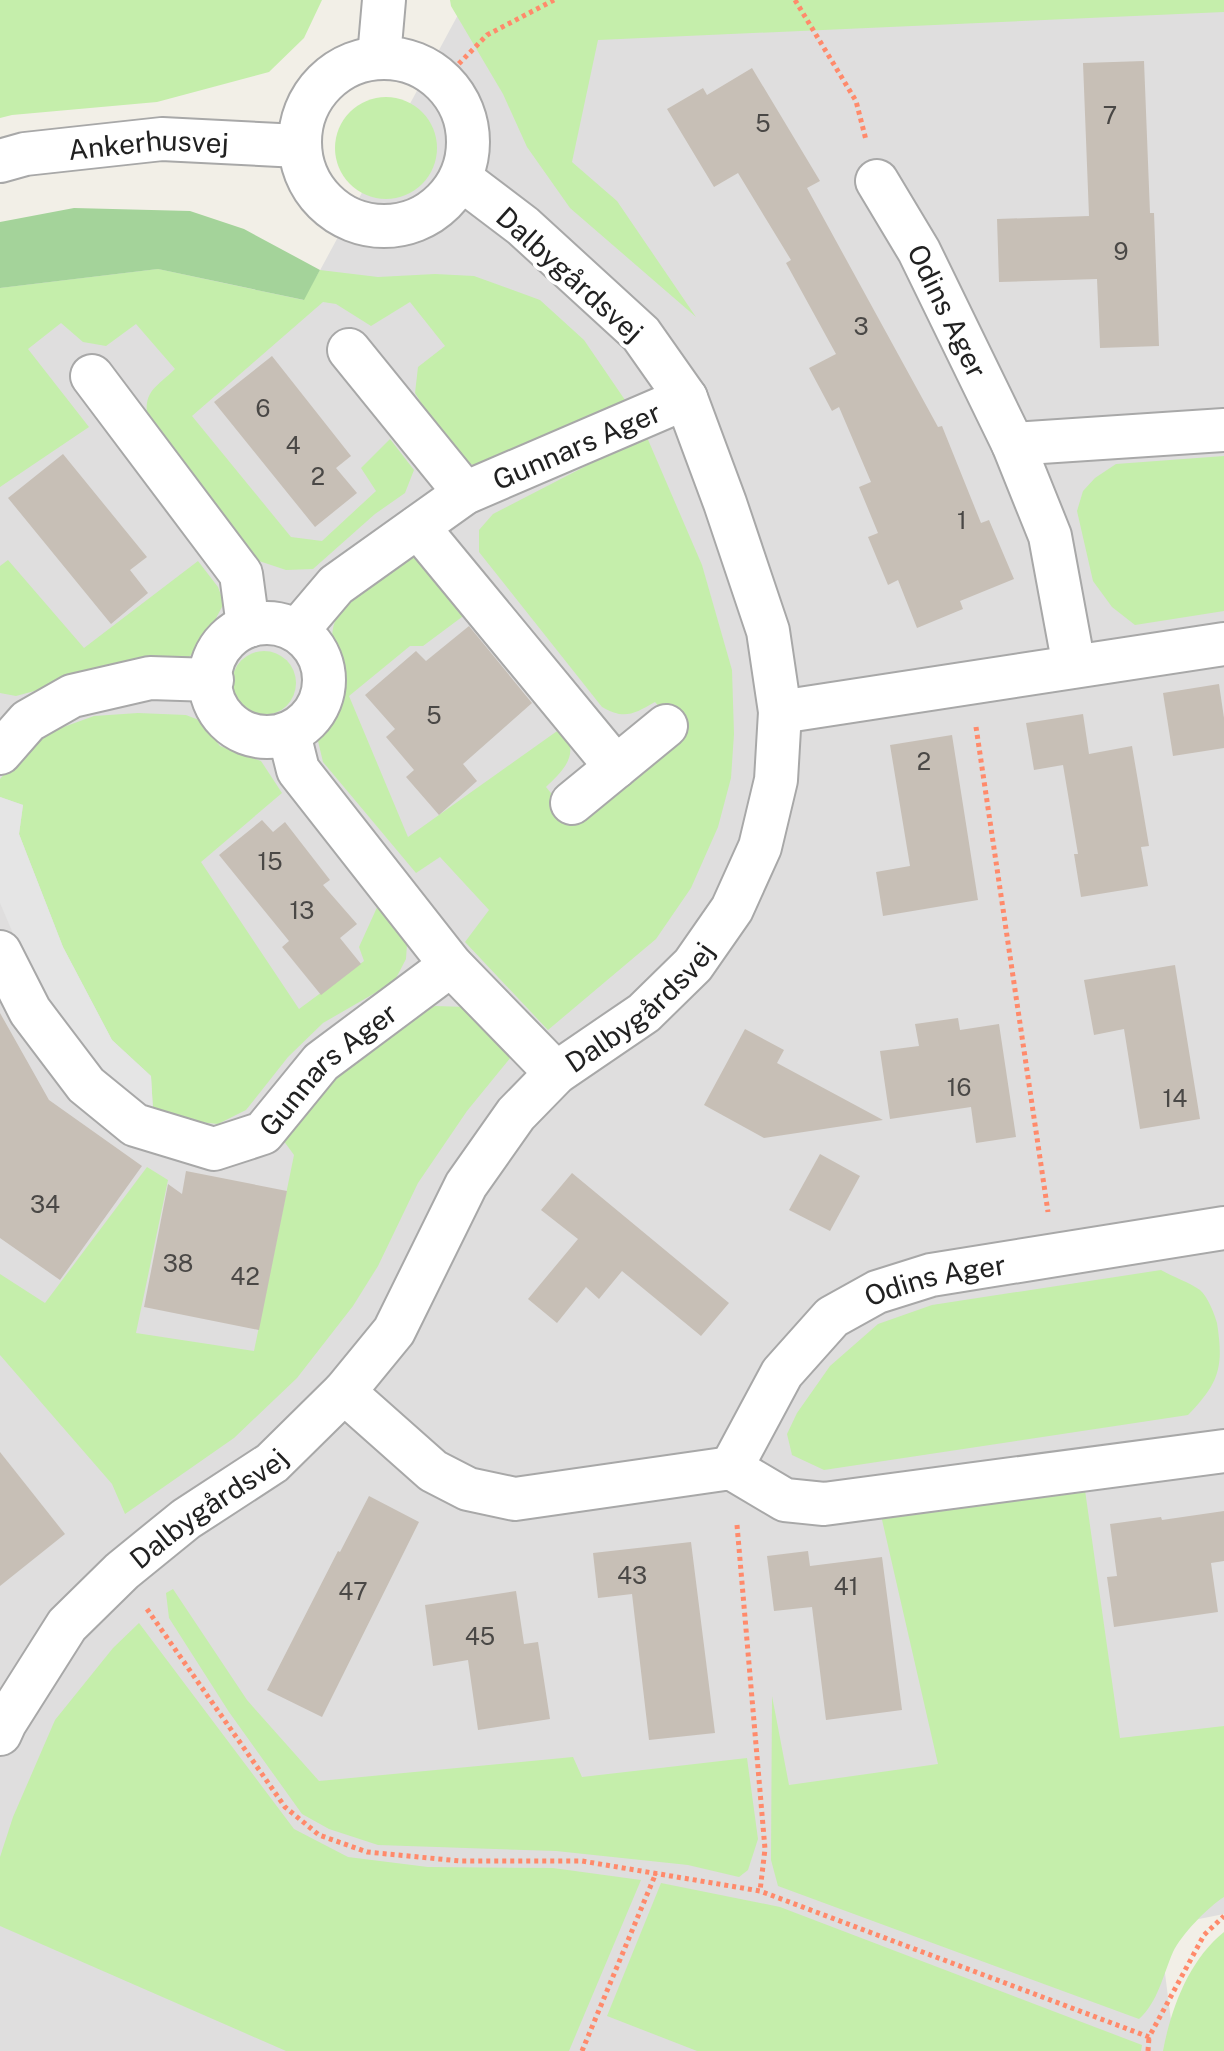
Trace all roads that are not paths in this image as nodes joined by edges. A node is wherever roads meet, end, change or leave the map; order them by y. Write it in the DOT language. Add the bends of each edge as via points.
graph roads {
  1 [pos="384,0"];
  2 [pos="379,57"];
  3 [pos="299,146"];
  4 [pos="0,161"];
  5 [pos="461,179"];
  6 [pos="877,181"];
  7 [pos="349,350"];
  8 [pos="92,376"];
  9 [pos="686,398"];
  10 [pos="1224,430"];
  11 [pos="1013,444"];
  12 [pos="465,493"];
  13 [pos="418,527"];
  14 [pos="248,626"];
  15 [pos="297,631"];
  16 [pos="1224,644"];
  17 [pos="1074,666"];
  18 [pos="212,680"];
  19 [pos="780,712"];
  20 [pos="666,726"];
  21 [pos="289,734"];
  22 [pos="0,753"];
  23 [pos="616,767"];
  24 [pos="572,803"];
  25 [pos="0,952"];
  26 [pos="451,965"];
  27 [pos="556,1073"];
  28 [pos="1224,1228"];
  29 [pos="344,1392"];
  30 [pos="1224,1451"];
  31 [pos="731,1468"];
  32 [pos="2,1725"];
  1 -- 2 [label="street"];
  2 -- 3 [label="street" via="331,76 313,96 302,120"];
  2 -- 5 [label="street" via="404,59 428,69 461,106 469,155"];
  3 -- 4 [label="street, Ankerhusvej" via="162,139"];
  3 -- 5 [label="street" via="305,174 320,197 341,215 367,226 396,227 422,218 446,202"];
  5 -- 9 [label="street, Dalbygårdsvej" via="523,226 641,334"];
  6 -- 11 [label="street, Odins Ager" via="919,251"];
  7 -- 12 [label="street, Gunnars Ager"];
  8 -- 14 [label="street" via="241,574"];
  9 -- 12 [label="street, Gunnars Ager"];
  9 -- 19 [label="street, Dalbygårdsvej" via="768,631"];
  10 -- 11 [label="street"];
  11 -- 17 [label="street, Odins Ager" via="1050,536"];
  12 -- 13 [label="street, Gunnars Ager"];
  13 -- 15 [label="street, Gunnars Ager" via="336,585"];
  13 -- 23 [label="street"];
  14 -- 15 [label="street" via="268,622"];
  14 -- 18 [label="street" via="226,640 211,663"];
  15 -- 21 [label="street" via="318,653 324,692 306,724"];
  16 -- 17 [label="street"];
  17 -- 19 [label="street"];
  18 -- 21 [label="street" via="212,701 231,727 269,739"];
  18 -- 22 [label="street" via="150,678 72,696 28,721"];
  19 -- 27 [label="street, Dalbygårdsvej" via="770,807 760,847 732,909 693,965 644,1013"];
  20 -- 23 [label="street"];
  21 -- 26 [label="street" via="298,770"];
  23 -- 24 [label="street"];
  25 -- 26 [label="street, Gunnars Ager" via="30,1011 86,1085 135,1125 214,1149 263,1133 321,1062"];
  26 -- 27 [label="street"];
  27 -- 29 [label="street, Dalbygårdsvej" via="516,1114 466,1185 394,1331"];
  28 -- 31 [label="street, Odins Ager" via="931,1275 877,1292 832,1317 782,1373"];
  29 -- 31 [label="street" via="433,1471 468,1489 515,1499"];
  29 -- 32 [label="street, Dalbygårdsvej" via="272,1463 186,1519 122,1571 67,1625"];
  30 -- 31 [label="street" via="824,1504 785,1500"];
}
